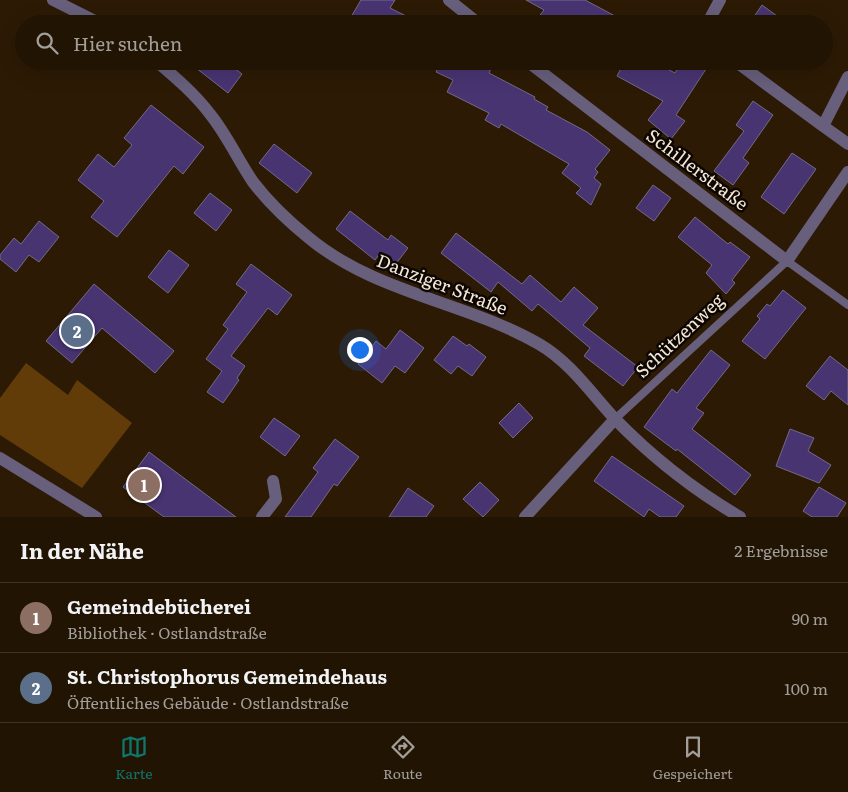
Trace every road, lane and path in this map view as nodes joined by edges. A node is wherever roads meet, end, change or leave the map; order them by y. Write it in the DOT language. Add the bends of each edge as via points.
graph roads {
  1 [pos="53,0"];
  2 [pos="449,0"];
  3 [pos="720,0"];
  4 [pos="83,15"];
  5 [pos="468,15"];
  6 [pos="712,15"];
  7 [pos="167,70"];
  8 [pos="539,70"];
  9 [pos="747,70"];
  10 [pos="848,77"];
  11 [pos="823,126"];
  12 [pos="848,144"];
  13 [pos="848,172"];
  14 [pos="787,261"];
  15 [pos="848,305"];
  16 [pos="615,419"];
  17 [pos="0,458"];
  18 [pos="274,482"];
  19 [pos="96,517"];
  20 [pos="262,517"];
  21 [pos="525,517"];
  22 [pos="740,517"];
  1 -- 4 [label="street"];
  2 -- 5 [label="street"];
  3 -- 6 [label="street"];
  7 -- 16 [label="street, Danziger Straße" via="211,114 252,181 270,203 310,240 360,271 540,344 567,365"];
  8 -- 14 [label="street, Schillerstraße"];
  9 -- 11 [label="street"];
  10 -- 11 [label="street"];
  11 -- 12 [label="street"];
  13 -- 14 [label="street, Schützenweg"];
  14 -- 15 [label="lane, Schillerstraße"];
  14 -- 16 [label="lane, Schützenweg"];
  16 -- 21 [label="street, Schützenweg"];
  16 -- 22 [label="street, Danziger Straße" via="701,495"];
  17 -- 19 [label="street"];
  18 -- 20 [label="street" via="276,499"];
}
